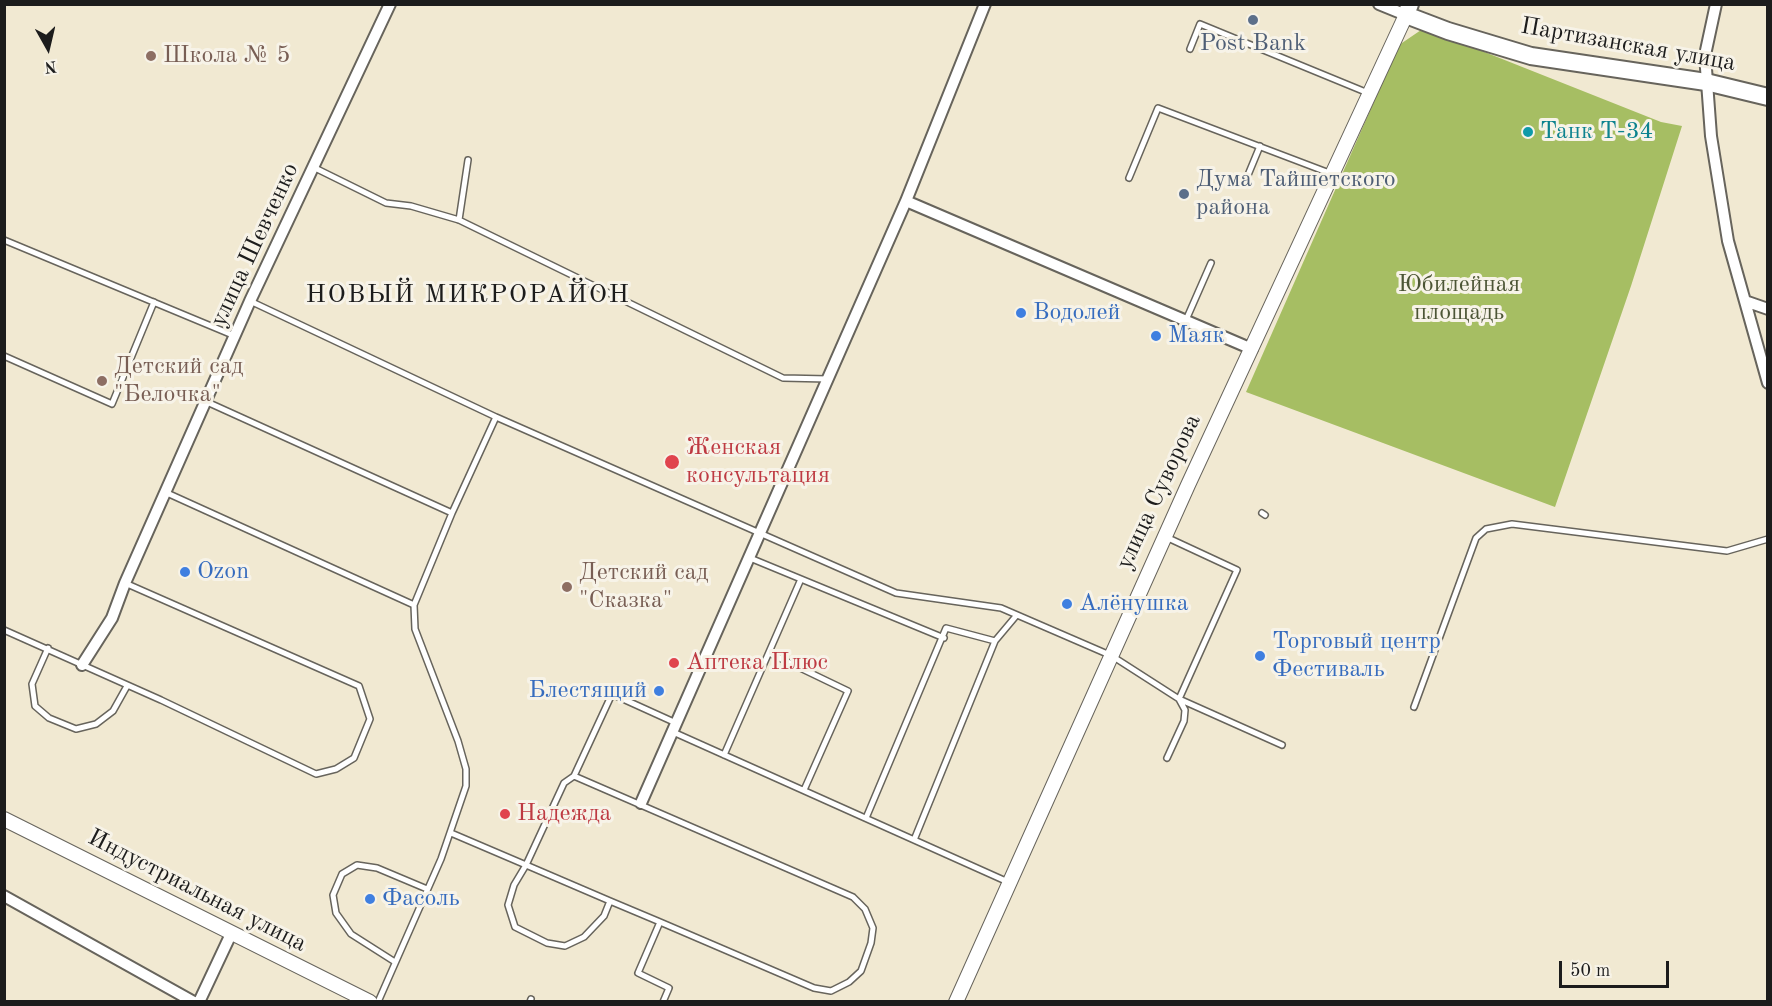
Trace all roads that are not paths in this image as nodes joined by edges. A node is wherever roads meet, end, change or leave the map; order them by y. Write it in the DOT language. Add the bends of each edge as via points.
graph roads {
  1 [pos="390,4"];
  2 [pos="986,4"];
  3 [pos="1378,4"];
  4 [pos="1716,4"];
  5 [pos="1408,10"];
  6 [pos="1191,49"];
  7 [pos="1706,82"];
  8 [pos="1370,94"];
  9 [pos="1767,97"];
  10 [pos="1260,146"];
  11 [pos="468,160"];
  12 [pos="313,167"];
  13 [pos="1332,174"];
  14 [pos="1248,175"];
  15 [pos="1129,178"];
  16 [pos="906,201"];
  17 [pos="459,220"];
  18 [pos="4,240"];
  19 [pos="1211,263"];
  20 [pos="250,301"];
  21 [pos="1745,301"];
  22 [pos="154,302"];
  23 [pos="1767,309"];
  24 [pos="1186,320"];
  25 [pos="236,336"];
  26 [pos="1252,349"];
  27 [pos="4,356"];
  28 [pos="828,379"];
  29 [pos="1767,383"];
  30 [pos="207,402"];
  31 [pos="496,417"];
  32 [pos="167,493"];
  33 [pos="452,513"];
  34 [pos="759,535"];
  35 [pos="1165,537"];
  36 [pos="1767,538"];
  37 [pos="750,558"];
  38 [pos="801,579"];
  39 [pos="125,584"];
  40 [pos="414,605"];
  41 [pos="1016,616"];
  42 [pos="4,630"];
  43 [pos="944,638"];
  44 [pos="995,641"];
  45 [pos="48,648"];
  46 [pos="769,653"];
  47 [pos="1112,656"];
  48 [pos="82,665"];
  49 [pos="127,686"];
  50 [pos="1179,699"];
  51 [pos="1414,706"];
  52 [pos="675,728"];
  53 [pos="1282,745"];
  54 [pos="724,755"];
  55 [pos="1167,758"];
  56 [pos="574,776"];
  57 [pos="804,790"];
  58 [pos="641,803"];
  59 [pos="866,818"];
  60 [pos="4,819"];
  61 [pos="451,833"];
  62 [pos="914,840"];
  63 [pos="526,865"];
  64 [pos="1010,882"];
  65 [pos="428,889"];
  66 [pos="4,896"];
  67 [pos="610,901"];
  68 [pos="660,922"];
  69 [pos="231,934"];
  70 [pos="395,962"];
  71 [pos="194,1002"];
  72 [pos="200,1002"];
  73 [pos="370,1002"];
  74 [pos="378,1002"];
  75 [pos="663,1002"];
  76 [pos="956,1002"];
  1 -- 12 [label="street, улица Шевченко"];
  2 -- 16 [label="street"];
  3 -- 5 [label="street, Партизанская улица"];
  4 -- 7 [label="street" via="1705,55"];
  5 -- 7 [label="main road, Партизанская улица" via="1448,31 1531,56"];
  5 -- 8 [label="street, улица Суворова"];
  6 -- 8 [label="lane" via="1200,24"];
  7 -- 9 [label="main road, Партизанская улица"];
  7 -- 21 [label="street" via="1728,241"];
  8 -- 13 [label="street, улица Суворова"];
  10 -- 13 [label="lane"];
  10 -- 14 [label="lane"];
  10 -- 15 [label="lane" via="1158,108"];
  11 -- 17 [label="lane"];
  12 -- 17 [label="lane" via="386,203"];
  12 -- 20 [label="street, улица Шевченко"];
  13 -- 26 [label="street, улица Суворова"];
  16 -- 24 [label="street"];
  16 -- 28 [label="street"];
  17 -- 28 [label="lane" via="783,378"];
  18 -- 22 [label="lane"];
  19 -- 24 [label="lane"];
  20 -- 25 [label="street, улица Шевченко"];
  20 -- 31 [label="lane"];
  21 -- 23 [label="street"];
  21 -- 29 [label="street"];
  22 -- 25 [label="lane"];
  22 -- 27 [label="lane" via="112,404"];
  24 -- 26 [label="street"];
  25 -- 30 [label="street, улица Шевченко"];
  26 -- 35 [label="street, улица Суворова"];
  28 -- 34 [label="street"];
  30 -- 32 [label="street, улица Шевченко"];
  30 -- 33 [label="lane"];
  31 -- 33 [label="lane"];
  31 -- 34 [label="lane"];
  32 -- 39 [label="street, улица Шевченко"];
  32 -- 40 [label="lane"];
  33 -- 40 [label="lane"];
  34 -- 37 [label="street"];
  34 -- 41 [label="lane" via="896,593 1001,608"];
  35 -- 47 [label="street, улица Суворова"];
  35 -- 50 [label="lane" via="1237,570"];
  36 -- 51 [label="lane" via="1727,551 1512,524 1486,529 1476,538"];
  37 -- 38 [label="lane"];
  37 -- 52 [label="street"];
  38 -- 43 [label="lane"];
  38 -- 46 [label="lane"];
  39 -- 48 [label="street, улица Шевченко" via="112,618"];
  39 -- 49 [label="lane" via="359,686 370,719 354,758 336,769 316,774"];
  40 -- 61 [label="lane" via="415,629 466,769 466,786"];
  41 -- 44 [label="lane"];
  41 -- 47 [label="lane"];
  42 -- 45 [label="lane"];
  43 -- 44 [label="lane" via="946,628"];
  43 -- 59 [label="lane"];
  44 -- 62 [label="lane"];
  45 -- 48 [label="lane"];
  45 -- 49 [label="lane" via="32,684 35,706 50,718 76,729 96,724 113,711"];
  46 -- 54 [label="lane"];
  46 -- 57 [label="lane" via="848,691"];
  47 -- 50 [label="lane"];
  47 -- 64 [label="street, улица Суворова"];
  48 -- 49 [label="lane"];
  50 -- 53 [label="lane"];
  50 -- 55 [label="lane" via="1185,710 1184,721"];
  52 -- 54 [label="lane"];
  52 -- 56 [label="lane" via="612,694"];
  52 -- 58 [label="street"];
  54 -- 57 [label="lane"];
  56 -- 58 [label="lane"];
  56 -- 63 [label="lane" via="564,783"];
  57 -- 59 [label="lane"];
  58 -- 68 [label="lane" via="853,897 865,909 873,928 861,971 831,991 814,988"];
  59 -- 62 [label="lane"];
  60 -- 69 [label="street, Индустриальная улица"];
  61 -- 63 [label="lane"];
  61 -- 65 [label="lane"];
  62 -- 64 [label="lane"];
  63 -- 67 [label="lane"];
  63 -- 67 [label="lane" via="508,905 515,927 547,943 565,946 584,937 604,916"];
  64 -- 76 [label="street, улица Суворова"];
  65 -- 70 [label="lane"];
  65 -- 70 [label="lane" via="377,868 357,865 342,874 333,895 336,913 351,934"];
  66 -- 71 [label="street"];
  67 -- 68 [label="lane"];
  68 -- 75 [label="lane" via="638,974 669,988"];
  69 -- 72 [label="street"];
  69 -- 73 [label="street, Индустриальная улица"];
  70 -- 74 [label="lane"];
}
